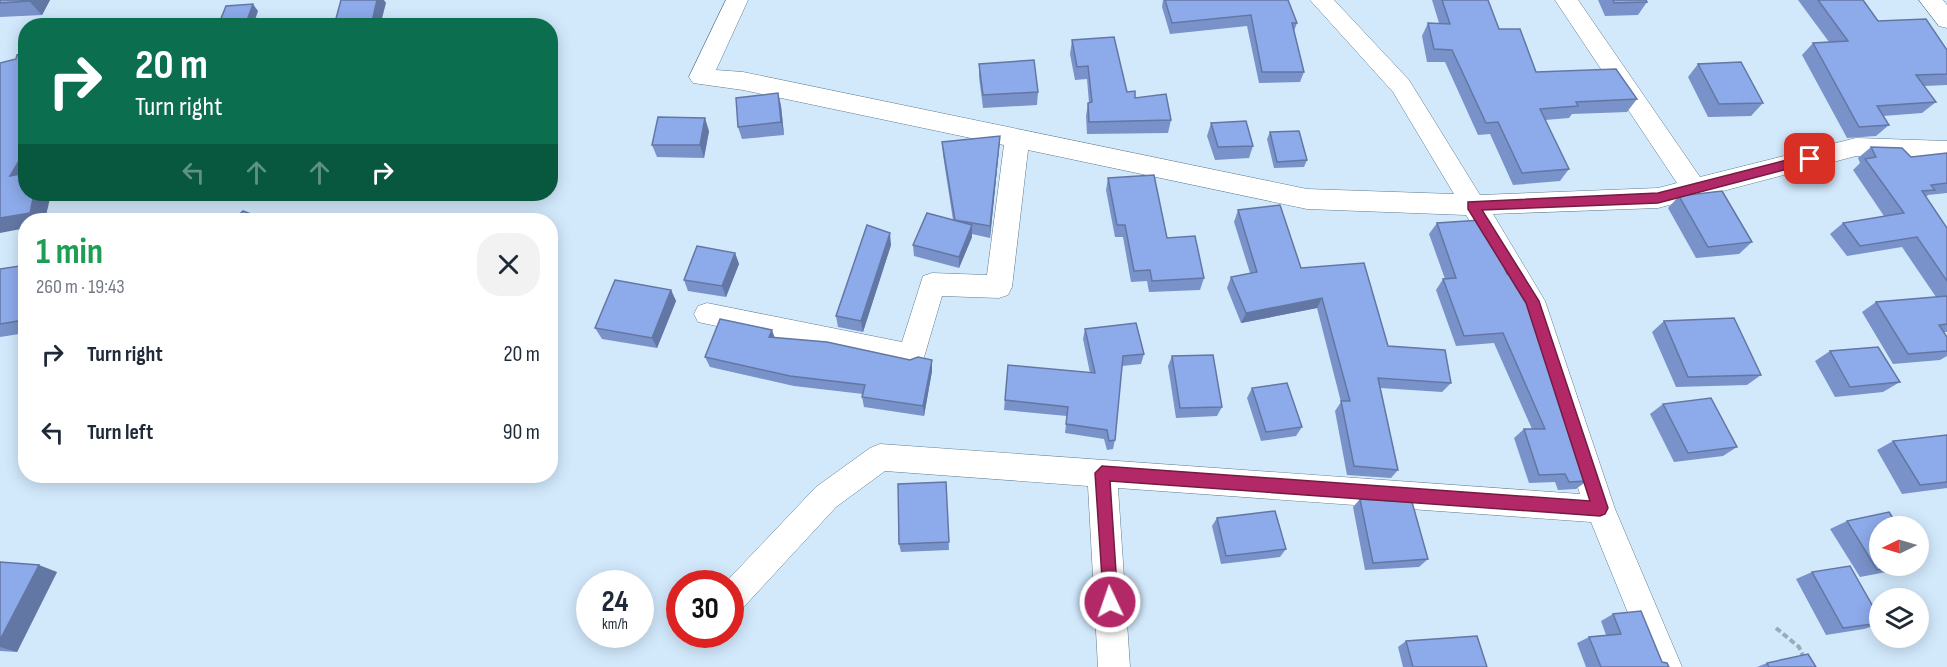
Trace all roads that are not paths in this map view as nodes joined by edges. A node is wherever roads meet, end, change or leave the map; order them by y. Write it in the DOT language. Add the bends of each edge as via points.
graph roads {
  1 [pos="737,0"];
  2 [pos="1321,0"];
  3 [pos="1566,0"];
  4 [pos="1930,0"];
  5 [pos="1947,20"];
  6 [pos="1017,138"];
  7 [pos="1947,150"];
  8 [pos="1695,189"];
  9 [pos="1472,205"];
  10 [pos="707,314"];
  11 [pos="1102,473"];
  12 [pos="1600,508"];
  13 [pos="744,584"];
  14 [pos="1114,667"];
  15 [pos="1666,667"];
  1 -- 6 [label="street" via="701,77 743,81"];
  2 -- 9 [label="street" via="1401,86"];
  3 -- 8 [label="street"];
  4 -- 5 [label="street"];
  6 -- 9 [label="street" via="1307,199"];
  6 -- 10 [label="street" via="999,287 932,284 912,356"];
  7 -- 8 [label="street" via="1856,147"];
  8 -- 9 [label="street" via="1658,198"];
  9 -- 12 [label="street" via="1532,301"];
  11 -- 12 [label="street"];
  11 -- 13 [label="street" via="880,458 826,497"];
  11 -- 14 [label="street"];
  12 -- 15 [label="street"];
}
